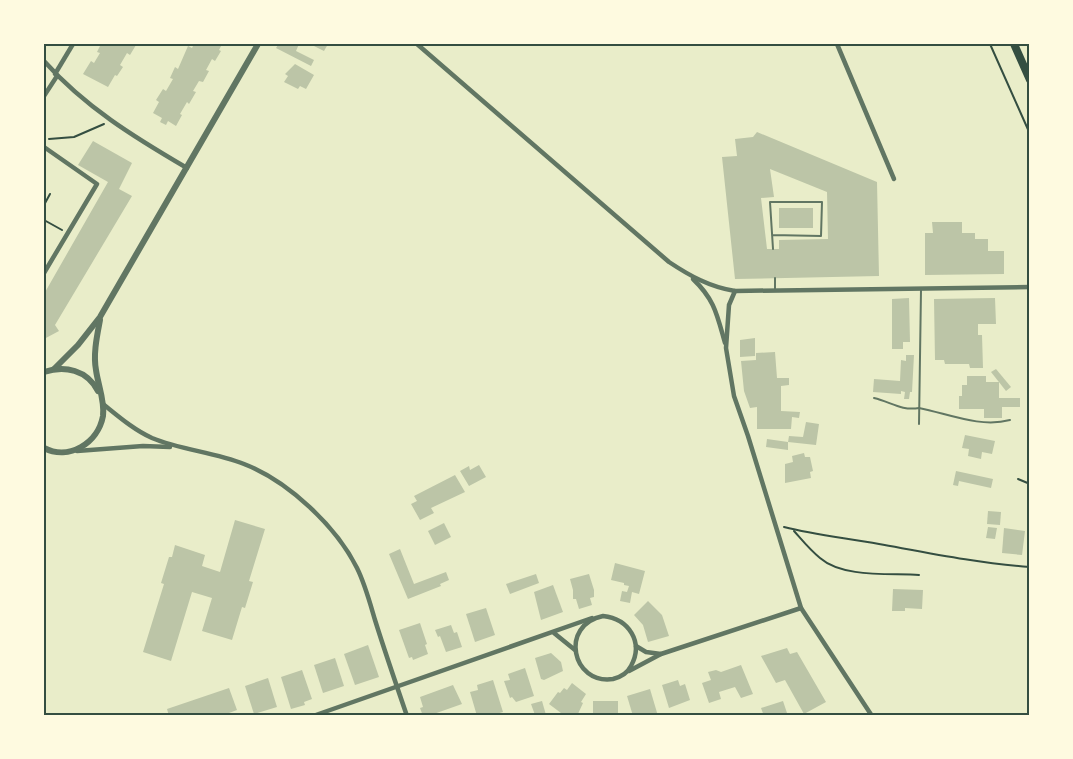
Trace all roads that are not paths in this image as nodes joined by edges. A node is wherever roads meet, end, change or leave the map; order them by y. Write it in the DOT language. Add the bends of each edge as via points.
graph roads {
  1 [pos="73,44"];
  2 [pos="258,44"];
  3 [pos="417,44"];
  4 [pos="837,44"];
  5 [pos="1014,44"];
  6 [pos="44,61"];
  7 [pos="56,75"];
  8 [pos="1029,80"];
  9 [pos="44,96"];
  10 [pos="44,147"];
  11 [pos="186,168"];
  12 [pos="894,178"];
  13 [pos="772,235"];
  14 [pos="773,249"];
  15 [pos="44,273"];
  16 [pos="687,273"];
  17 [pos="775,278"];
  18 [pos="921,287"];
  19 [pos="1029,287"];
  20 [pos="775,290"];
  21 [pos="735,291"];
  22 [pos="100,317"];
  23 [pos="726,348"];
  24 [pos="54,369"];
  25 [pos="44,372"];
  26 [pos="100,394"];
  27 [pos="874,398"];
  28 [pos="103,404"];
  29 [pos="919,408"];
  30 [pos="1010,420"];
  31 [pos="918,424"];
  32 [pos="44,448"];
  33 [pos="191,448"];
  34 [pos="73,451"];
  35 [pos="801,608"];
  36 [pos="592,618"];
  37 [pos="554,633"];
  38 [pos="636,646"];
  39 [pos="576,650"];
  40 [pos="661,654"];
  41 [pos="627,672"];
  42 [pos="397,687"];
  43 [pos="313,716"];
  44 [pos="406,716"];
  45 [pos="872,716"];
  1 -- 7 [label="street"];
  2 -- 11 [label="street"];
  3 -- 16 [label="street" via="652,248"];
  4 -- 12 [label="street"];
  5 -- 8 [label="main road"];
  6 -- 7 [label="street"];
  7 -- 9 [label="street"];
  7 -- 11 [label="street" via="109,120"];
  10 -- 15 [label="street" via="97,184"];
  11 -- 22 [label="street"];
  13 -- 13 [label="lane" via="770,202 822,202 821,236"];
  13 -- 14 [label="lane"];
  16 -- 21 [label="street" via="718,288"];
  16 -- 23 [label="street" via="714,306"];
  17 -- 20 [label="lane"];
  18 -- 19 [label="street"];
  18 -- 20 [label="street"];
  18 -- 29 [label="lane"];
  20 -- 21 [label="street"];
  21 -- 23 [label="street" via="729,305"];
  22 -- 24 [label="street"];
  22 -- 26 [label="street" via="95,369"];
  23 -- 35 [label="street" via="734,396"];
  24 -- 25 [label="street"];
  24 -- 26 [label="street" via="78,372"];
  26 -- 28 [label="street"];
  27 -- 29 [label="lane" via="901,409"];
  28 -- 33 [label="street" via="149,437"];
  28 -- 34 [label="street" via="100,427 94,437"];
  29 -- 30 [label="lane" via="981,423"];
  29 -- 31 [label="lane"];
  32 -- 34 [label="street" via="60,453"];
  33 -- 34 [label="street" via="143,446"];
  33 -- 42 [label="street" via="246,464 286,488 334,534 354,563"];
  35 -- 40 [label="street"];
  35 -- 45 [label="street"];
  36 -- 37 [label="street"];
  36 -- 38 [label="street" via="613,617 625,623"];
  36 -- 39 [label="street" via="578,632"];
  37 -- 39 [label="street"];
  37 -- 42 [label="street"];
  38 -- 40 [label="street"];
  38 -- 41 [label="street"];
  39 -- 41 [label="street" via="583,669 599,679"];
  40 -- 41 [label="street"];
  42 -- 43 [label="street"];
  42 -- 44 [label="street"];
}
